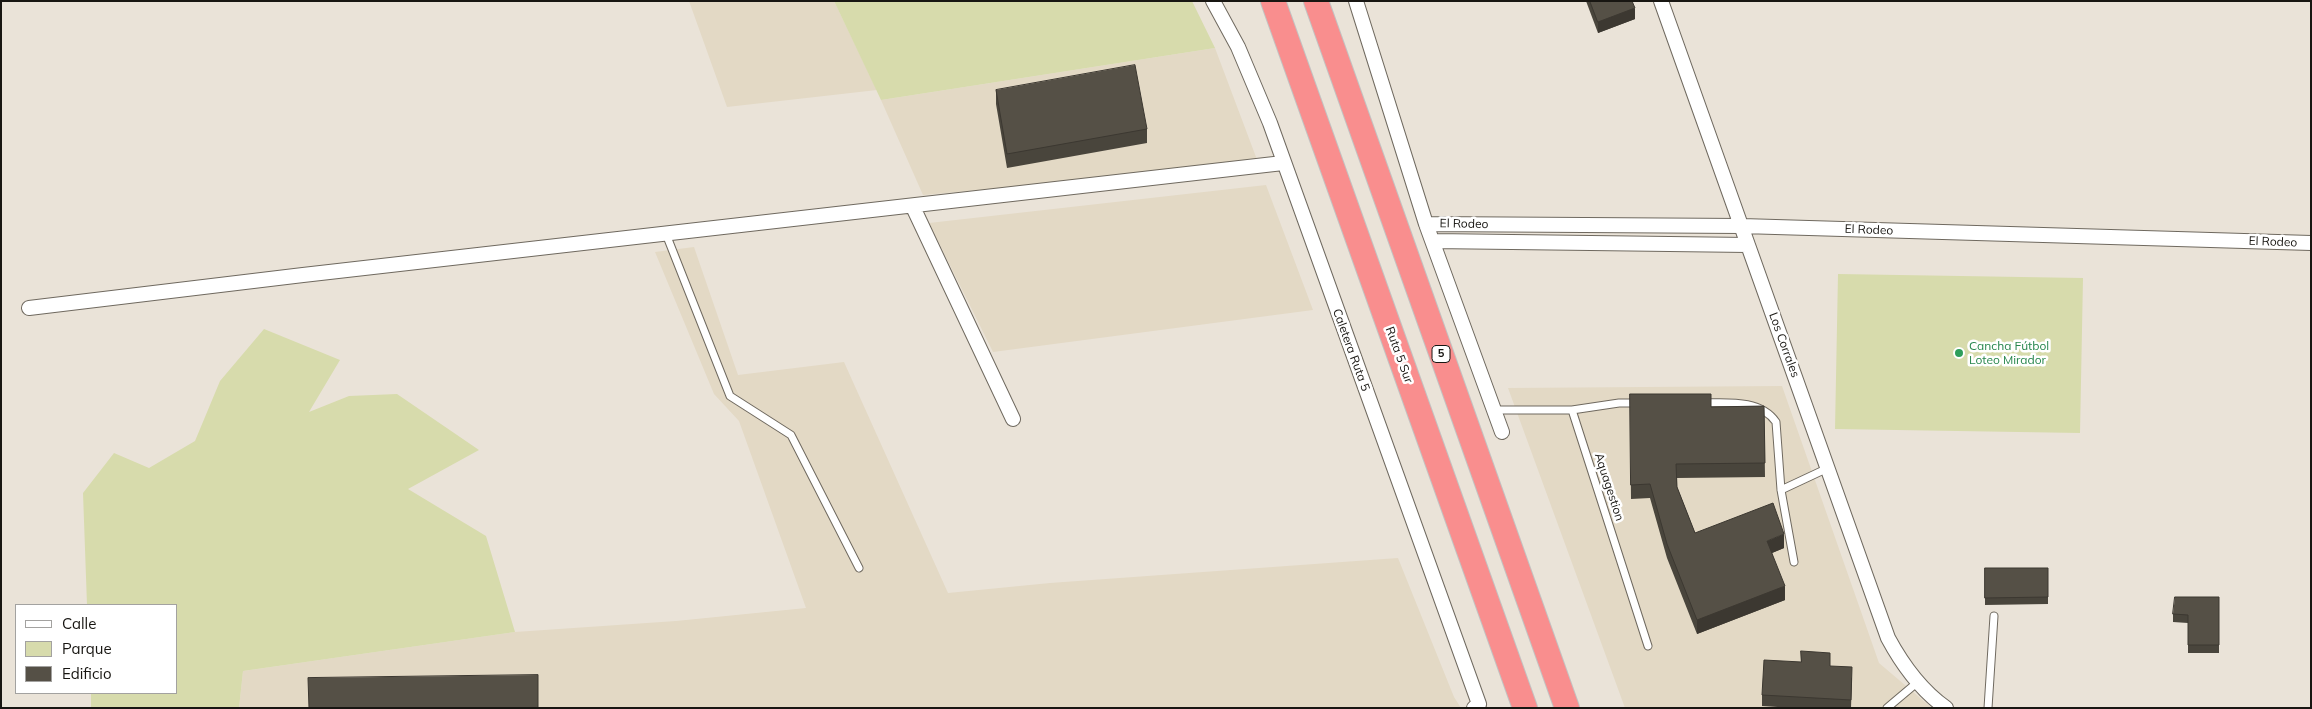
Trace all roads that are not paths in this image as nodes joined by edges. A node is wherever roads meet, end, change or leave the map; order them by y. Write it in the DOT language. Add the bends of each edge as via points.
graph roads {
  1 [pos="1212,1"];
  2 [pos="1273,1"];
  3 [pos="1316,1"];
  4 [pos="1356,1"];
  5 [pos="1661,1"];
  6 [pos="1283,163"];
  7 [pos="913,207"];
  8 [pos="1426,224"];
  9 [pos="1742,226"];
  10 [pos="666,234"];
  11 [pos="1433,241"];
  12 [pos="2311,243"];
  13 [pos="1748,245"];
  14 [pos="29,308"];
  15 [pos="1649,403"];
  16 [pos="1697,403"];
  17 [pos="1494,410"];
  18 [pos="1572,410"];
  19 [pos="1013,418"];
  20 [pos="1502,432"];
  21 [pos="1828,468"];
  22 [pos="1781,490"];
  23 [pos="1794,562"];
  24 [pos="858,568"];
  25 [pos="1994,616"];
  26 [pos="1648,646"];
  27 [pos="1919,681"];
  28 [pos="1477,706"];
  29 [pos="1525,708"];
  30 [pos="1567,708"];
  31 [pos="1887,708"];
  32 [pos="1946,708"];
  33 [pos="1988,708"];
  1 -- 6 [label="street, Caletera Ruta 5" via="1255,83"];
  2 -- 29 [label="highway, Ruta 5 Sur"];
  3 -- 30 [label="highway, 5"];
  4 -- 8 [label="street"];
  5 -- 9 [label="street, Los Corrales"];
  6 -- 7 [label="street"];
  6 -- 28 [label="street, Caletera Ruta 5"];
  7 -- 10 [label="street"];
  7 -- 19 [label="street"];
  8 -- 9 [label="street, El Rodeo"];
  8 -- 11 [label="street"];
  9 -- 12 [label="street, El Rodeo"];
  9 -- 13 [label="street, Los Corrales"];
  10 -- 14 [label="street"];
  10 -- 24 [label="lane" via="730,396 791,435"];
  11 -- 13 [label="street, El Rodeo"];
  11 -- 17 [label="street"];
  13 -- 21 [label="street, Los Corrales"];
  15 -- 18 [label="lane" via="1619,403"];
  16 -- 22 [label="lane" via="1736,403 1754,406 1770,414 1776,422"];
  17 -- 18 [label="lane"];
  17 -- 20 [label="street"];
  18 -- 26 [label="lane, Aquagestion"];
  21 -- 22 [label="lane"];
  21 -- 27 [label="street, Los Corrales" via="1888,638 1901,662"];
  22 -- 23 [label="lane"];
  25 -- 33 [label="lane"];
  27 -- 31 [label="lane"];
  27 -- 32 [label="street, Los Corrales"];
}
